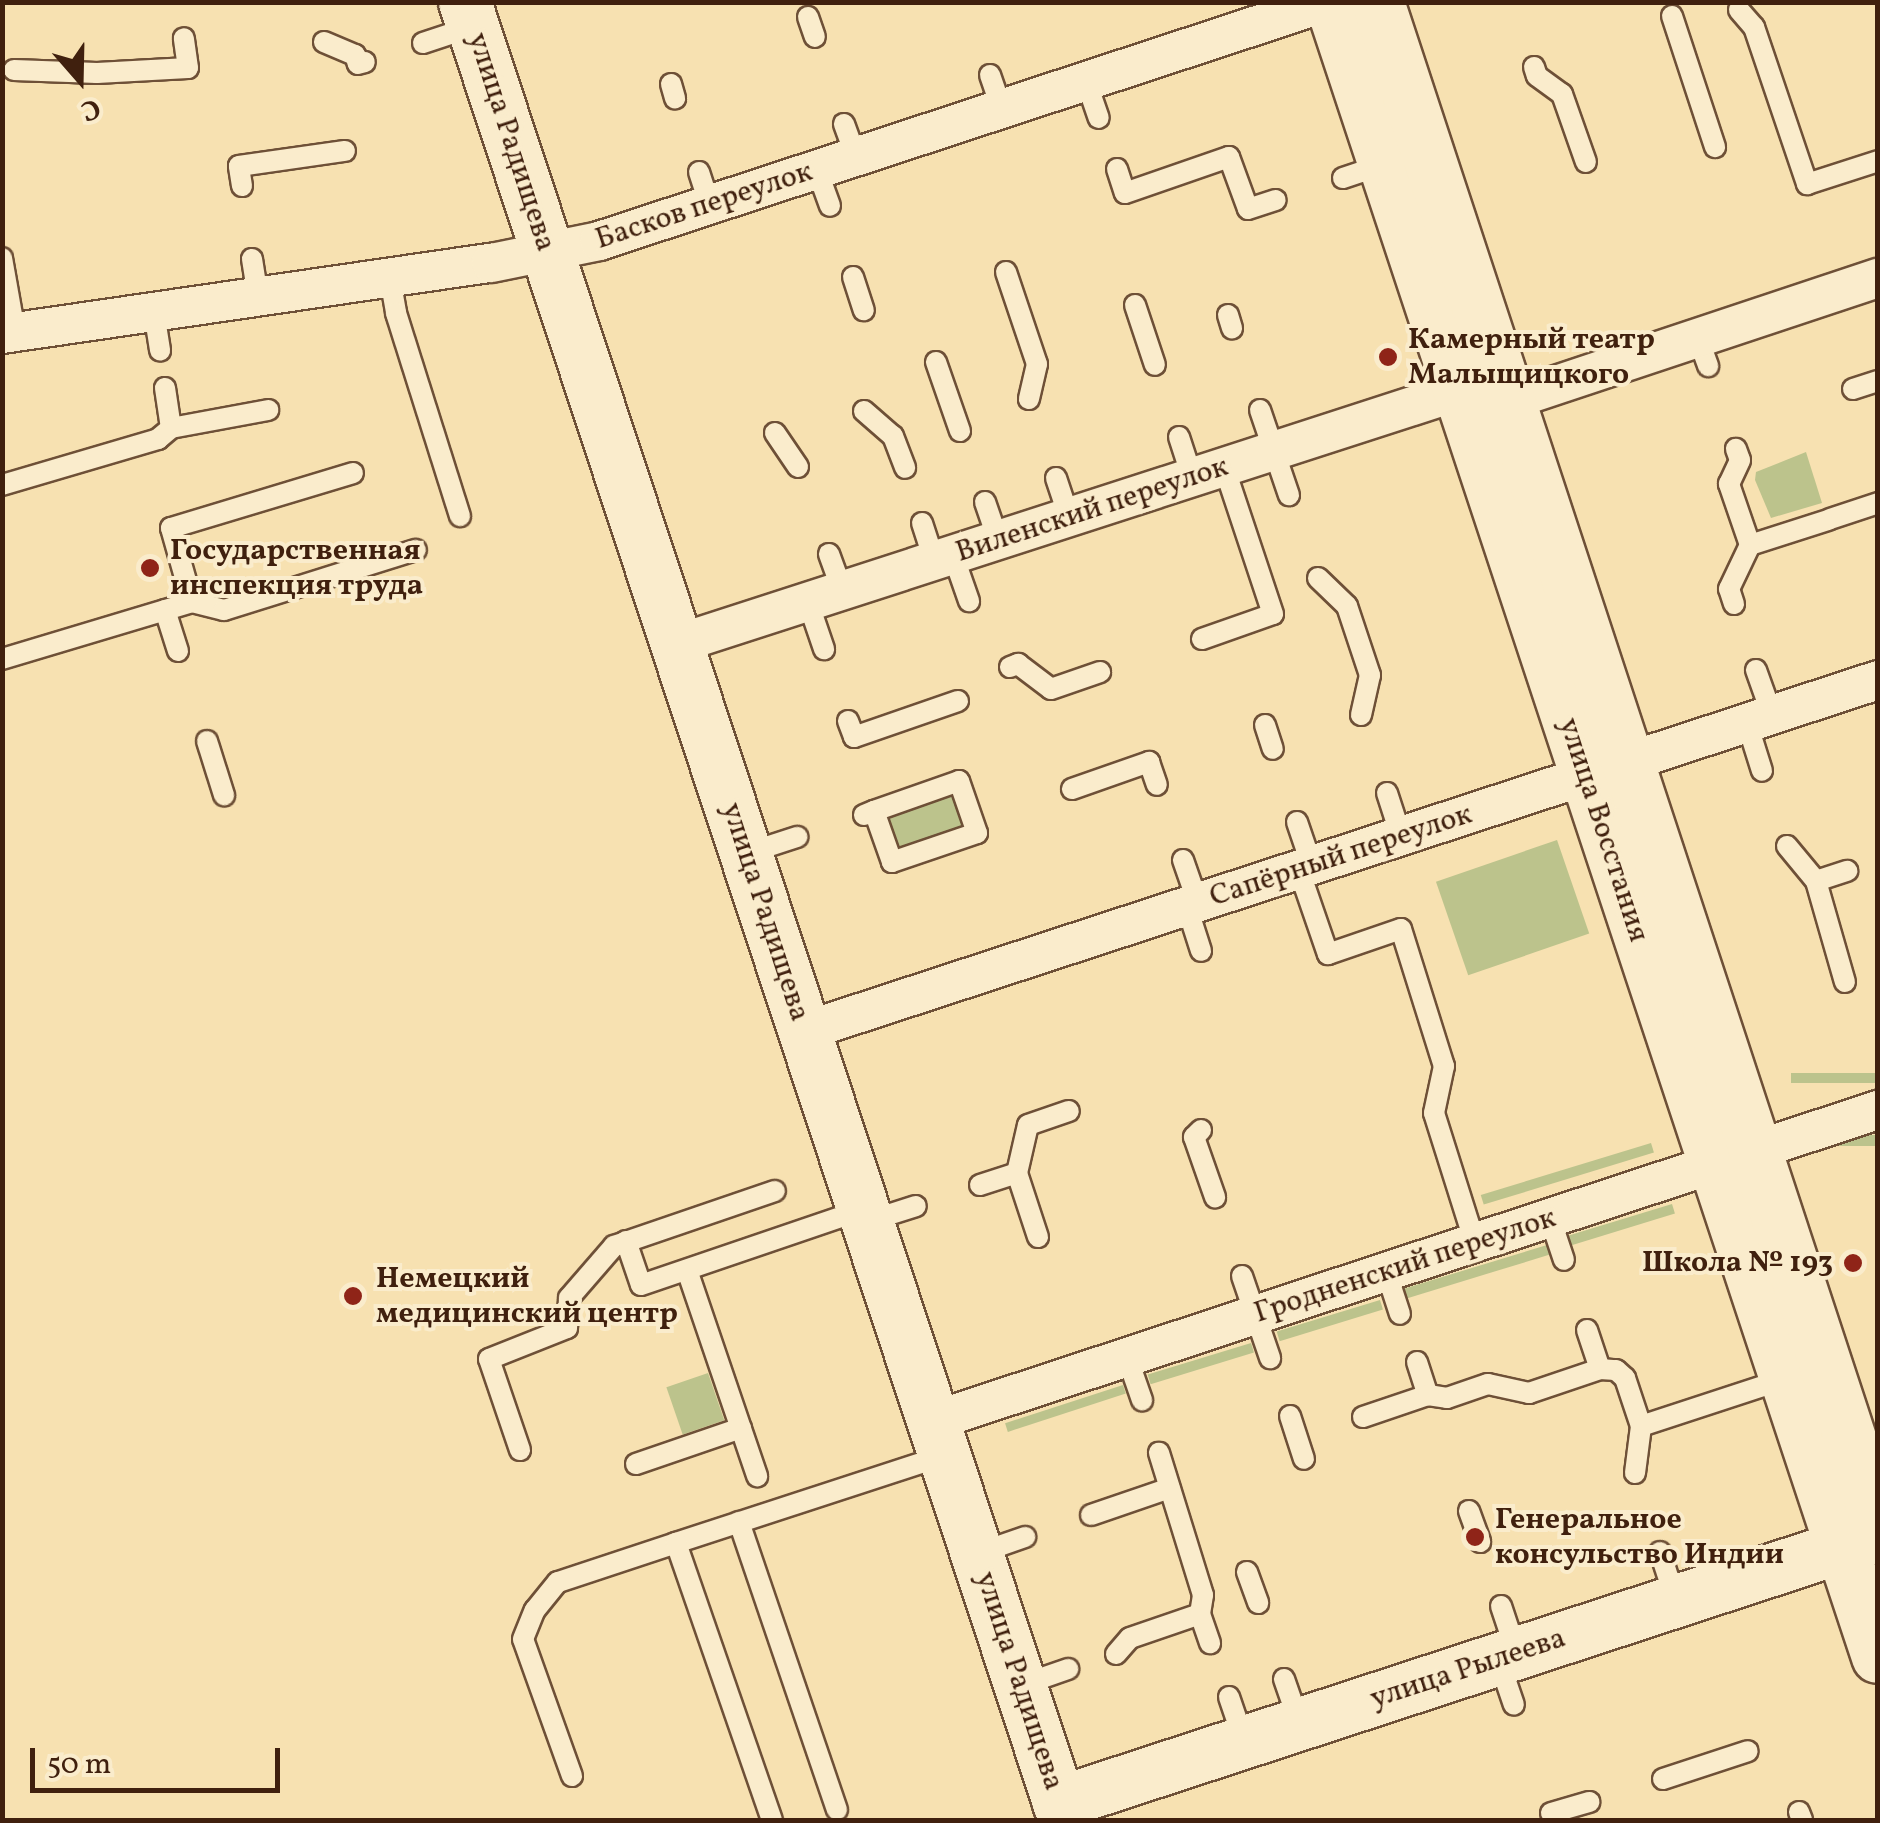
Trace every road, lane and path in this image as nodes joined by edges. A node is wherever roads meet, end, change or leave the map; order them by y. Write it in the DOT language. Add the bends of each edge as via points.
graph roads {
  1 [pos="1329,2"];
  2 [pos="1378,2"];
  3 [pos="1739,10"];
  4 [pos="469,14"];
  5 [pos="1672,16"];
  6 [pos="808,17"];
  7 [pos="815,37"];
  8 [pos="184,38"];
  9 [pos="324,42"];
  10 [pos="423,43"];
  11 [pos="365,62"];
  12 [pos="1534,67"];
  13 [pos="14,70"];
  14 [pos="1086,81"];
  15 [pos="1099,118"];
  16 [pos="1715,147"];
  17 [pos="345,151"];
  18 [pos="1878,161"];
  19 [pos="1586,162"];
  20 [pos="817,170"];
  21 [pos="1117,170"];
  22 [pos="242,186"];
  23 [pos="1276,200"];
  24 [pos="830,206"];
  25 [pos="548,252"];
  26 [pos="2,258"];
  27 [pos="252,260"];
  28 [pos="1006,272"];
  29 [pos="853,277"];
  30 [pos="390,278"];
  31 [pos="1878,278"];
  32 [pos="258,297"];
  33 [pos="1135,305"];
  34 [pos="864,310"];
  35 [pos="154,312"];
  36 [pos="9,333"];
  37 [pos="160,351"];
  38 [pos="936,362"];
  39 [pos="1155,365"];
  40 [pos="1878,381"];
  41 [pos="166,388"];
  42 [pos="1854,389"];
  43 [pos="1483,396"];
  44 [pos="1029,399"];
  45 [pos="268,410"];
  46 [pos="1260,410"];
  47 [pos="864,411"];
  48 [pos="171,428"];
  49 [pos="960,431"];
  50 [pos="775,433"];
  51 [pos="1179,438"];
  52 [pos="1736,449"];
  53 [pos="1273,451"];
  54 [pos="798,467"];
  55 [pos="905,468"];
  56 [pos="1208,472"];
  57 [pos="353,473"];
  58 [pos="1056,478"];
  59 [pos="2,486"];
  60 [pos="1289,496"];
  61 [pos="985,502"];
  62 [pos="1878,503"];
  63 [pos="460,516"];
  64 [pos="1069,516"];
  65 [pos="922,522"];
  66 [pos="998,540"];
  67 [pos="1750,545"];
  68 [pos="416,550"];
  69 [pos="829,554"];
  70 [pos="944,558"];
  71 [pos="1318,578"];
  72 [pos="825,596"];
  73 [pos="970,601"];
  74 [pos="192,602"];
  75 [pos="1734,604"];
  76 [pos="165,610"];
  77 [pos="1202,639"];
  78 [pos="677,644"];
  79 [pos="824,649"];
  80 [pos="178,651"];
  81 [pos="2,659"];
  82 [pos="1010,667"];
  83 [pos="1756,670"];
  84 [pos="1100,672"];
  85 [pos="1878,680"];
  86 [pos="958,702"];
  87 [pos="1361,715"];
  88 [pos="1759,719"];
  89 [pos="848,721"];
  90 [pos="1265,725"];
  91 [pos="206,741"];
  92 [pos="1273,749"];
  93 [pos="1606,769"];
  94 [pos="1762,771"];
  95 [pos="1157,785"];
  96 [pos="1072,789"];
  97 [pos="1387,793"];
  98 [pos="224,795"];
  99 [pos="869,813"];
  100 [pos="1297,822"];
  101 [pos="1401,836"];
  102 [pos="797,837"];
  103 [pos="1787,846"];
  104 [pos="746,854"];
  105 [pos="1184,860"];
  106 [pos="1306,868"];
  107 [pos="1847,870"];
  108 [pos="1816,881"];
  109 [pos="1192,905"];
  110 [pos="1201,951"];
  111 [pos="1846,982"];
  112 [pos="804,1031"];
  113 [pos="1069,1110"];
  114 [pos="1878,1110"];
  115 [pos="1200,1130"];
  116 [pos="1734,1157"];
  117 [pos="1016,1173"];
  118 [pos="980,1185"];
  119 [pos="775,1191"];
  120 [pos="1214,1196"];
  121 [pos="882,1212"];
  122 [pos="1550,1218"];
  123 [pos="1038,1237"];
  124 [pos="626,1241"];
  125 [pos="1475,1243"];
  126 [pos="1564,1260"];
  127 [pos="686,1270"];
  128 [pos="1386,1271"];
  129 [pos="1242,1276"];
  130 [pos="1400,1314"];
  131 [pos="1255,1315"];
  132 [pos="1587,1330"];
  133 [pos="1128,1357"];
  134 [pos="1270,1358"];
  135 [pos="1416,1362"];
  136 [pos="1600,1369"];
  137 [pos="1806,1372"];
  138 [pos="1428,1395"];
  139 [pos="1142,1400"];
  140 [pos="1290,1416"];
  141 [pos="1362,1417"];
  142 [pos="1641,1426"];
  143 [pos="741,1428"];
  144 [pos="939,1438"];
  145 [pos="520,1450"];
  146 [pos="1159,1453"];
  147 [pos="1304,1459"];
  148 [pos="636,1464"];
  149 [pos="1635,1472"];
  150 [pos="757,1476"];
  151 [pos="1170,1488"];
  152 [pos="1469,1511"];
  153 [pos="1091,1516"];
  154 [pos="739,1522"];
  155 [pos="1866,1536"];
  156 [pos="1480,1542"];
  157 [pos="676,1543"];
  158 [pos="1247,1572"];
  159 [pos="1258,1603"];
  160 [pos="1200,1614"];
  161 [pos="1210,1643"];
  162 [pos="1116,1654"];
  163 [pos="1878,1657"];
  164 [pos="1748,1750"];
  165 [pos="572,1776"];
  166 [pos="1663,1779"];
  167 [pos="1588,1802"];
  168 [pos="838,1810"];
  169 [pos="1062,1812"];
  170 [pos="1551,1812"];
  171 [pos="772,1820"];
  1 -- 14 [label="street, Басков переулок"];
  1 -- 43 [label="street, улица Восстания" via="1364,171"];
  2 -- 43 [label="street, улица Восстания"];
  3 -- 18 [label="lane" via="1754,27 1808,184"];
  4 -- 10 [label="lane"];
  4 -- 25 [label="street, улица Радищева"];
  5 -- 16 [label="lane"];
  6 -- 7 [label="lane"];
  8 -- 13 [label="lane" via="188,68"];
  9 -- 11 [label="lane"];
  12 -- 19 [label="lane" via="1562,94"];
  14 -- 15 [label="lane"];
  14 -- 20 [label="street, Басков переулок" via="996,92 850,140"];
  17 -- 22 [label="lane" via="239,166"];
  20 -- 24 [label="lane"];
  20 -- 25 [label="street, Басков переулок" via="705,189 610,238"];
  21 -- 23 [label="lane" via="1125,193 1229,157 1248,209"];
  25 -- 30 [label="street, Басков переулок"];
  25 -- 78 [label="street, улица Радищева"];
  26 -- 36 [label="lane"];
  27 -- 32 [label="lane"];
  28 -- 44 [label="lane" via="1037,364"];
  29 -- 34 [label="lane"];
  30 -- 32 [label="street, Басков переулок"];
  30 -- 63 [label="lane"];
  31 -- 43 [label="street, Виленский переулок" via="1703,352"];
  32 -- 35 [label="street, Басков переулок"];
  33 -- 39 [label="lane"];
  35 -- 36 [label="street, Басков переулок"];
  35 -- 37 [label="lane"];
  38 -- 49 [label="lane"];
  40 -- 42 [label="lane"];
  41 -- 48 [label="lane"];
  43 -- 53 [label="street, Виленский переулок"];
  43 -- 93 [label="street, улица Восстания"];
  45 -- 48 [label="lane"];
  46 -- 53 [label="lane"];
  47 -- 55 [label="lane" via="893,436"];
  48 -- 59 [label="lane" via="158,439"];
  50 -- 54 [label="lane"];
  51 -- 56 [label="lane"];
  52 -- 67 [label="lane" via="1740,460 1729,484"];
  53 -- 56 [label="street, Виленский переулок"];
  53 -- 60 [label="lane"];
  56 -- 64 [label="street, Виленский переулок"];
  56 -- 77 [label="lane" via="1273,614"];
  57 -- 74 [label="lane" via="171,528"];
  58 -- 64 [label="lane"];
  61 -- 66 [label="lane"];
  62 -- 67 [label="lane"];
  64 -- 66 [label="street, Виленский переулок"];
  65 -- 70 [label="lane"];
  66 -- 70 [label="street, Виленский переулок"];
  67 -- 75 [label="lane" via="1729,588"];
  68 -- 74 [label="lane" via="224,610"];
  69 -- 72 [label="lane"];
  70 -- 72 [label="street, Виленский переулок"];
  70 -- 73 [label="lane"];
  71 -- 87 [label="lane" via="1348,606 1370,674"];
  72 -- 78 [label="street, Виленский переулок"];
  72 -- 79 [label="lane"];
  74 -- 76 [label="lane"];
  76 -- 80 [label="lane"];
  76 -- 81 [label="lane"];
  78 -- 104 [label="street, улица Радищева"];
  82 -- 84 [label="lane" via="1018,664 1052,689"];
  83 -- 88 [label="lane"];
  85 -- 88 [label="street, Сапёрный переулок"];
  86 -- 89 [label="lane" via="854,737"];
  88 -- 93 [label="street, Сапёрный переулок"];
  88 -- 94 [label="lane"];
  90 -- 92 [label="lane"];
  91 -- 98 [label="lane"];
  93 -- 101 [label="street, Сапёрный переулок"];
  93 -- 116 [label="street, улица Восстания"];
  95 -- 96 [label="lane" via="1150,762"];
  97 -- 101 [label="lane"];
  99 -- 99 [label="lane" via="959,781 977,833 892,862"];
  100 -- 106 [label="lane"];
  101 -- 106 [label="street, Сапёрный переулок"];
  102 -- 104 [label="lane"];
  103 -- 108 [label="lane"];
  104 -- 112 [label="street, улица Радищева"];
  105 -- 109 [label="lane"];
  106 -- 109 [label="street, Сапёрный переулок"];
  106 -- 125 [label="lane" via="1328,954 1401,929 1444,1066 1434,1113"];
  107 -- 108 [label="lane"];
  108 -- 111 [label="lane"];
  109 -- 110 [label="lane"];
  109 -- 112 [label="street, Сапёрный переулок"];
  112 -- 121 [label="street, улица Радищева"];
  113 -- 117 [label="lane" via="1028,1125"];
  114 -- 116 [label="street, Гродненский переулок"];
  115 -- 120 [label="lane" via="1194,1137"];
  116 -- 122 [label="street, Гродненский переулок"];
  116 -- 137 [label="street, улица Восстания"];
  117 -- 118 [label="lane"];
  117 -- 123 [label="lane"];
  119 -- 124 [label="lane"];
  121 -- 127 [label="lane"];
  121 -- 144 [label="street, улица Радищева"];
  122 -- 125 [label="street, Гродненский переулок"];
  122 -- 126 [label="lane"];
  124 -- 127 [label="lane" via="641,1285"];
  124 -- 145 [label="lane" via="603,1255 568,1298 567,1328 489,1359"];
  125 -- 128 [label="street, Гродненский переулок"];
  127 -- 143 [label="lane"];
  128 -- 130 [label="lane"];
  128 -- 131 [label="street, Гродненский переулок"];
  129 -- 131 [label="lane"];
  131 -- 133 [label="street, Гродненский переулок"];
  131 -- 134 [label="lane"];
  132 -- 136 [label="lane"];
  133 -- 139 [label="lane"];
  133 -- 144 [label="street, Гродненский переулок"];
  135 -- 138 [label="lane"];
  136 -- 138 [label="lane" via="1529,1393 1488,1384 1447,1398"];
  136 -- 142 [label="lane" via="1625,1378"];
  137 -- 142 [label="lane"];
  137 -- 155 [label="street, улица Восстания"];
  138 -- 141 [label="lane"];
  140 -- 147 [label="lane"];
  142 -- 149 [label="lane"];
  143 -- 148 [label="lane"];
  143 -- 150 [label="lane"];
  144 -- 154 [label="lane"];
  144 -- 169 [label="street, улица Радищева" via="1001,1545 1044,1678"];
  146 -- 151 [label="lane"];
  151 -- 153 [label="lane"];
  151 -- 160 [label="lane" via="1204,1594"];
  152 -- 156 [label="lane"];
  154 -- 157 [label="lane"];
  154 -- 168 [label="lane"];
  155 -- 163 [label="street, улица Восстания"];
  155 -- 169 [label="street, улица Рылеева" via="1668,1577 1507,1656 1236,1720"];
  157 -- 165 [label="lane" via="558,1582 535,1610 523,1639"];
  157 -- 171 [label="lane"];
  158 -- 159 [label="lane"];
  160 -- 161 [label="lane"];
  160 -- 162 [label="lane" via="1130,1638"];
  164 -- 166 [label="lane"];
  167 -- 170 [label="lane"];
}
